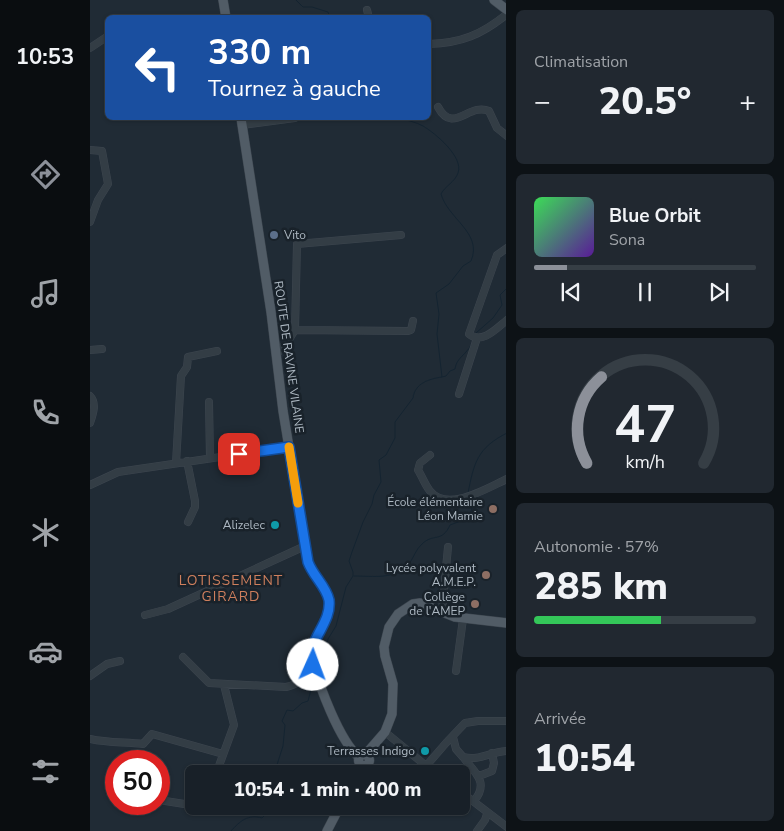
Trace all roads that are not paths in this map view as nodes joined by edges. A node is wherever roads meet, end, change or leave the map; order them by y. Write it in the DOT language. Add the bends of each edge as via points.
graph roads {
  1 [pos="223,0"];
  2 [pos="495,0"];
  3 [pos="368,10"];
  4 [pos="506,10"];
  5 [pos="506,14"];
  6 [pos="226,15"];
  7 [pos="369,15"];
  8 [pos="105,38"];
  9 [pos="431,44"];
  10 [pos="90,48"];
  11 [pos="438,107"];
  12 [pos="259,120"];
  13 [pos="242,121"];
  14 [pos="506,136"];
  15 [pos="90,150"];
  16 [pos="90,222"];
  17 [pos="401,235"];
  18 [pos="506,248"];
  19 [pos="506,320"];
  20 [pos="413,321"];
  21 [pos="295,330"];
  22 [pos="477,338"];
  23 [pos="102,349"];
  24 [pos="90,350"];
  25 [pos="218,351"];
  26 [pos="277,354"];
  27 [pos="459,394"];
  28 [pos="90,396"];
  29 [pos="209,402"];
  30 [pos="90,423"];
  31 [pos="289,447"];
  32 [pos="430,455"];
  33 [pos="210,458"];
  34 [pos="188,461"];
  35 [pos="176,463"];
  36 [pos="506,479"];
  37 [pos="90,485"];
  38 [pos="188,522"];
  39 [pos="305,546"];
  40 [pos="448,547"];
  41 [pos="442,612"];
  42 [pos="145,615"];
  43 [pos="463,619"];
  44 [pos="506,622"];
  45 [pos="183,658"];
  46 [pos="120,661"];
  47 [pos="313,667"];
  48 [pos="456,671"];
  49 [pos="90,676"];
  50 [pos="224,685"];
  51 [pos="506,721"];
  52 [pos="385,732"];
  53 [pos="453,737"];
  54 [pos="90,739"];
  55 [pos="506,751"];
  56 [pos="492,753"];
  57 [pos="223,754"];
  58 [pos="463,757"];
  59 [pos="477,759"];
  60 [pos="361,763"];
  61 [pos="219,765"];
  62 [pos="425,765"];
  63 [pos="427,765"];
  64 [pos="477,774"];
  65 [pos="470,798"];
  66 [pos="474,801"];
  67 [pos="170,802"];
  68 [pos="185,804"];
  69 [pos="487,814"];
  70 [pos="335,815"];
  71 [pos="506,828"];
  72 [pos="327,831"];
  73 [pos="477,831"];
  1 -- 6 [label="main road"];
  2 -- 4 [label="main road"];
  3 -- 7 [label="street"];
  5 -- 9 [label="street" via="463,40"];
  8 -- 10 [label="street"];
  11 -- 14 [label="street" via="443,116 449,118 484,108 489,111 496,128"];
  12 -- 13 [label="street"];
  13 -- 26 [label="main road, ROUTE DE RAVINE VILAINE"];
  15 -- 16 [label="street" via="102,150 108,184"];
  17 -- 21 [label="street" via="297,244"];
  18 -- 22 [label="street" via="497,255 469,330 469,334"];
  19 -- 22 [label="street" via="485,336"];
  20 -- 21 [label="street" via="408,331"];
  21 -- 26 [label="street"];
  22 -- 27 [label="street"];
  23 -- 24 [label="street"];
  25 -- 35 [label="street" via="188,357 187,367 181,376"];
  26 -- 31 [label="main road, ROUTE DE RAVINE VILAINE"];
  28 -- 30 [label="street" via="94,406"];
  29 -- 33 [label="street"];
  31 -- 33 [label="street"];
  31 -- 39 [label="main road, ROUTE DE RAVINE VILAINE"];
  32 -- 36 [label="street" via="420,463 418,470 430,491 445,501 468,496"];
  33 -- 34 [label="street"];
  34 -- 35 [label="street"];
  34 -- 38 [label="street" via="196,502"];
  35 -- 37 [label="street" via="118,472"];
  39 -- 42 [label="street" via="168,609"];
  39 -- 47 [label="main road, ROUTE DE RAVINE VILAINE" via="311,570 328,599 326,620 311,649"];
  40 -- 41 [label="street"];
  41 -- 43 [label="main road"];
  41 -- 52 [label="main road" via="420,603 413,604 398,614 389,627 384,647 393,678 393,703"];
  43 -- 44 [label="main road"];
  43 -- 48 [label="street"];
  45 -- 50 [label="street" via="209,683"];
  46 -- 49 [label="street" via="107,664"];
  47 -- 50 [label="street" via="304,679 286,687"];
  47 -- 60 [label="main road, ROUTE DE RAVINE VILAINE" via="346,742"];
  50 -- 57 [label="street" via="234,725"];
  51 -- 53 [label="street" via="471,722"];
  52 -- 60 [label="main road"];
  52 -- 62 [label="street"];
  53 -- 58 [label="street" via="456,749"];
  53 -- 63 [label="street"];
  54 -- 57 [label="street" via="143,744 152,734"];
  55 -- 56 [label="street"];
  56 -- 59 [label="street"];
  56 -- 64 [label="street" via="492,771"];
  57 -- 61 [label="street"];
  58 -- 59 [label="street"];
  58 -- 64 [label="street"];
  59 -- 64 [label="street"];
  64 -- 66 [label="street" via="481,786"];
  65 -- 66 [label="street"];
  66 -- 69 [label="street"];
  67 -- 68 [label="street"];
  69 -- 71 [label="street"];
  69 -- 73 [label="street"];
  70 -- 72 [label="main road"];
}
